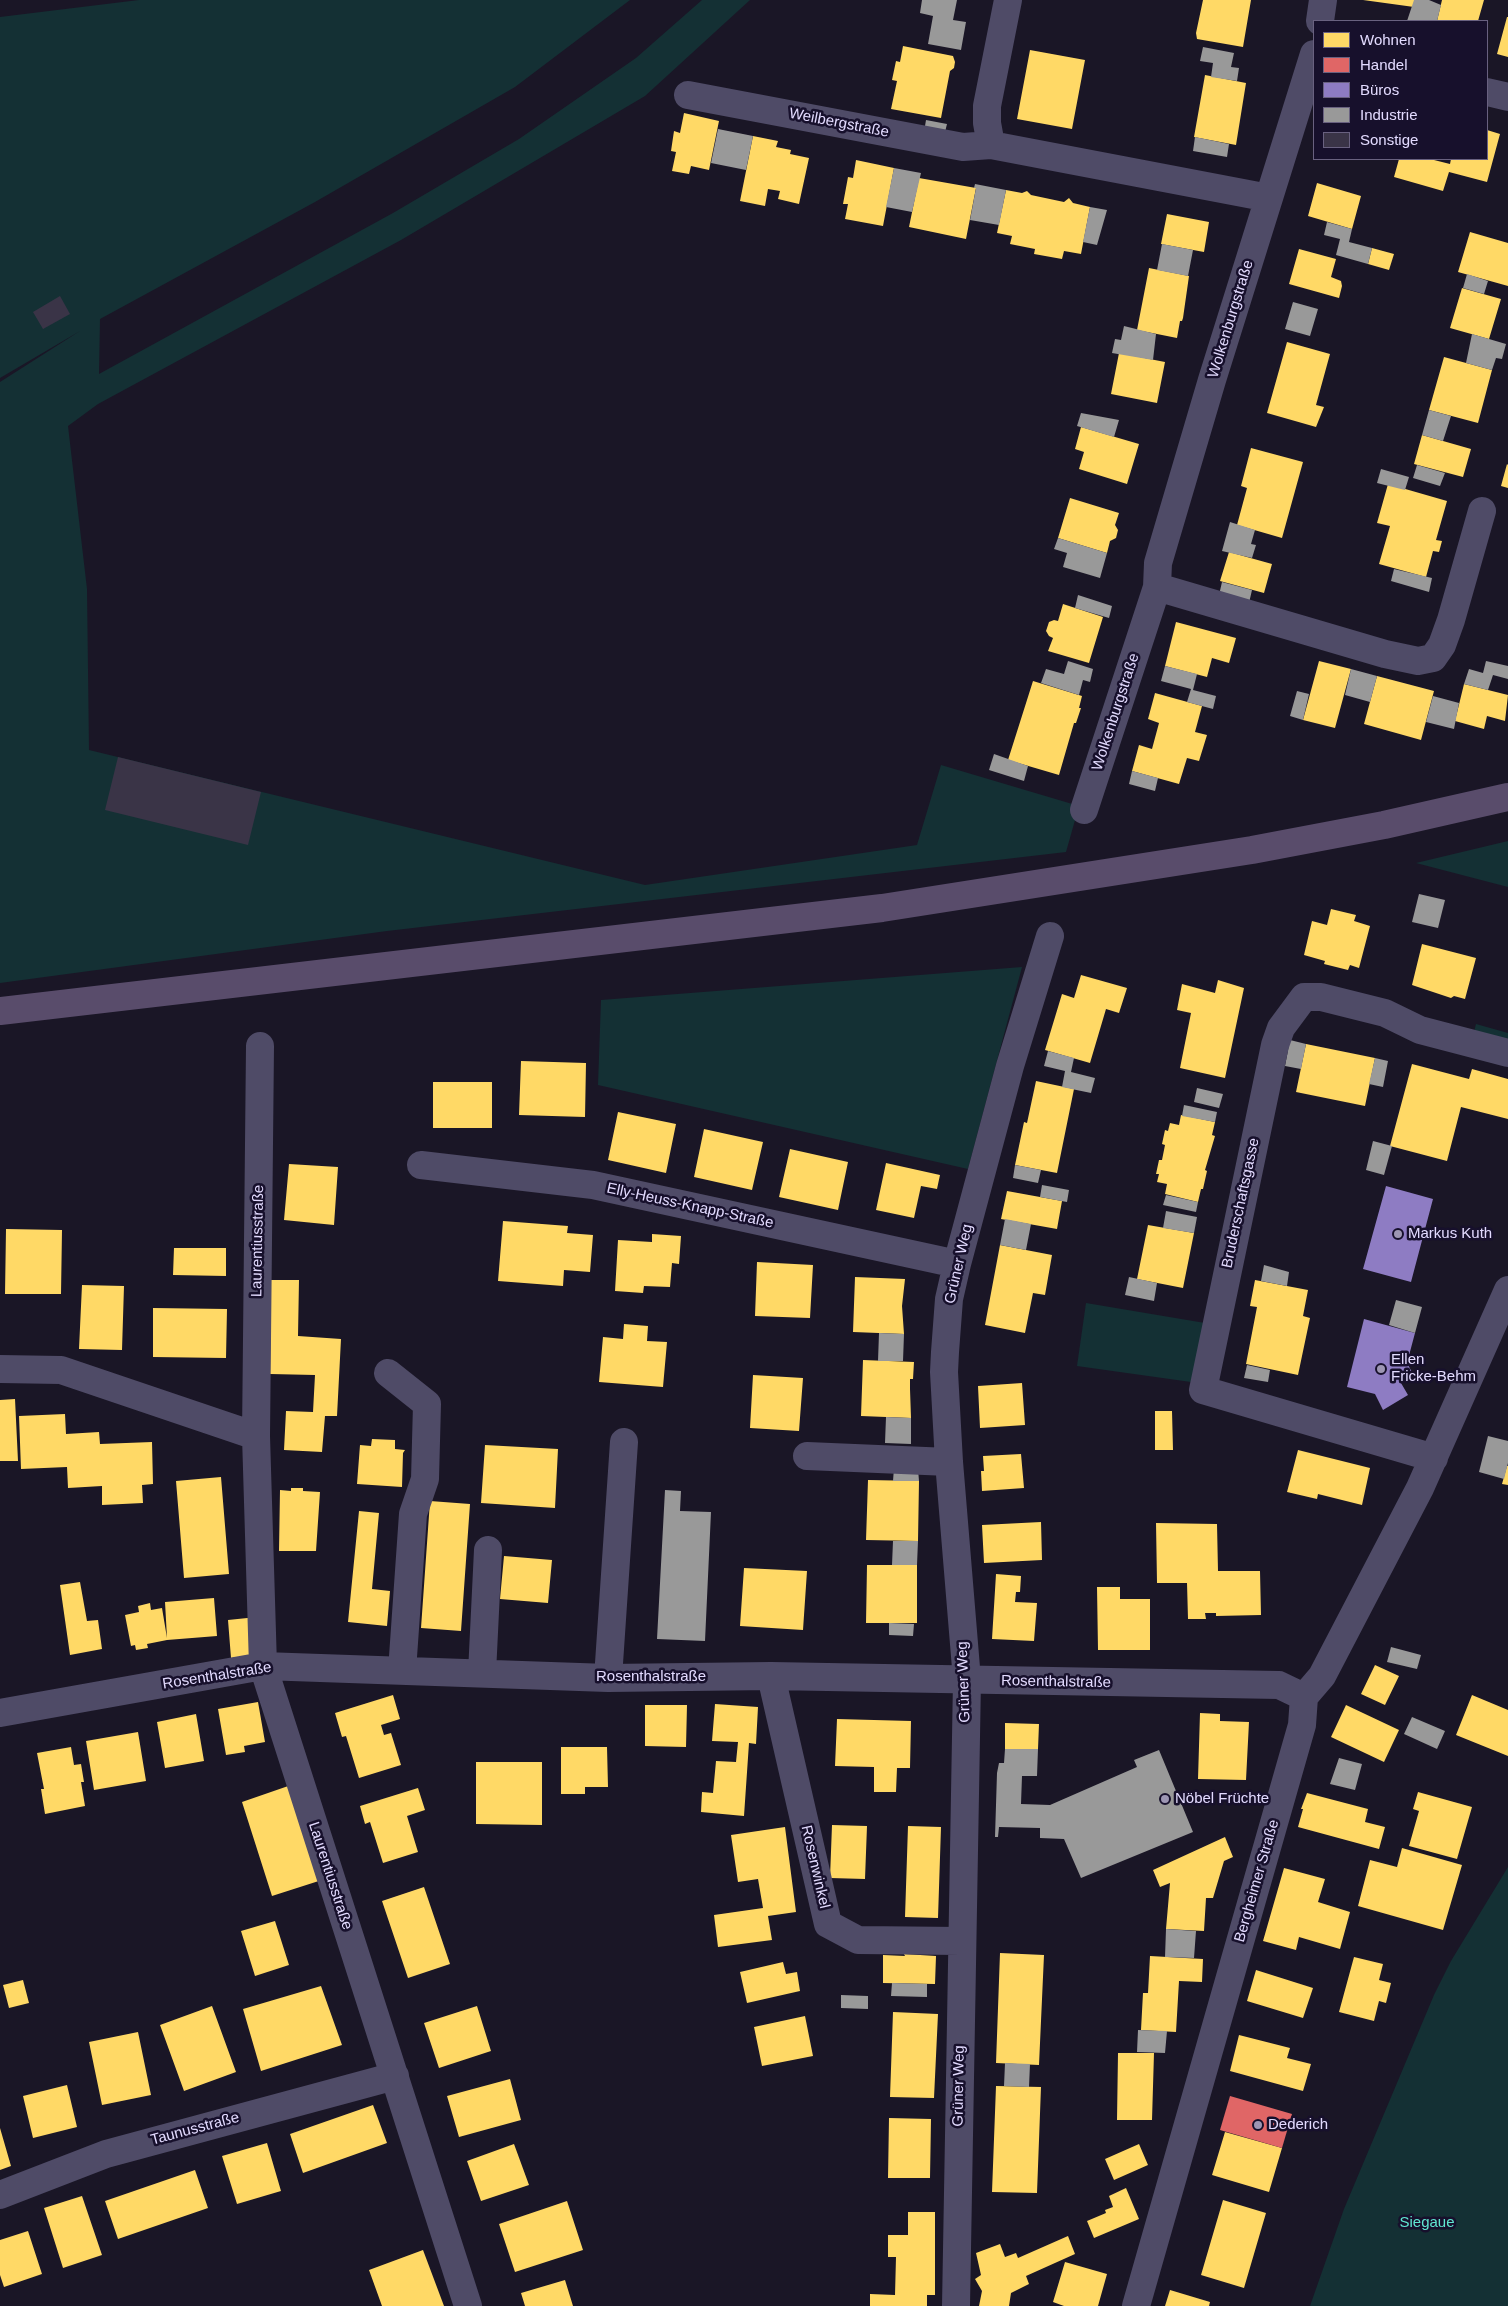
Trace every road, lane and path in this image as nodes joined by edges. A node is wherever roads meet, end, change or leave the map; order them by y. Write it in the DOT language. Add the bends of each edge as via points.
graph roads {
  1 [pos="1008,0"];
  2 [pos="1323,0"];
  3 [pos="1320,20"];
  4 [pos="1313,57"];
  5 [pos="1488,92"];
  6 [pos="688,94"];
  7 [pos="1508,98"];
  8 [pos="991,145"];
  9 [pos="1269,198"];
  10 [pos="1482,511"];
  11 [pos="1157,587"];
  12 [pos="1508,797"];
  13 [pos="1084,810"];
  14 [pos="1050,936"];
  15 [pos="0,1011"];
  16 [pos="260,1046"];
  17 [pos="1508,1053"];
  18 [pos="420,1165"];
  19 [pos="957,1264"];
  20 [pos="1508,1290"];
  21 [pos="0,1369"];
  22 [pos="388,1373"];
  23 [pos="256,1436"];
  24 [pos="624,1442"];
  25 [pos="1436,1453"];
  26 [pos="807,1456"];
  27 [pos="949,1462"];
  28 [pos="488,1550"];
  29 [pos="263,1666"];
  30 [pos="402,1671"];
  31 [pos="482,1674"];
  32 [pos="771,1676"];
  33 [pos="608,1678"];
  34 [pos="967,1680"];
  35 [pos="1304,1697"];
  36 [pos="0,1713"];
  37 [pos="961,1941"];
  38 [pos="394,2076"];
  39 [pos="0,2195"];
  40 [pos="468,2306"];
  41 [pos="956,2306"];
  42 [pos="1136,2306"];
  1 -- 8 [label="street" via="987,106"];
  2 -- 3 [label="street"];
  4 -- 9 [label="street, Wolkenburgstraße"];
  5 -- 7 [label="street"];
  6 -- 8 [label="street, Weilbergstraße" via="963,147"];
  8 -- 9 [label="street, Weilbergstraße"];
  9 -- 11 [label="street, Wolkenburgstraße" via="1158,563"];
  10 -- 11 [label="street" via="1451,620 1442,645 1433,658 1418,661 1385,654"];
  11 -- 13 [label="street, Wolkenburgstraße"];
  12 -- 15 [label="main road" via="1252,850 882,908"];
  14 -- 19 [label="street, Grüner Weg" via="1010,1066"];
  16 -- 23 [label="street, Laurentiusstraße"];
  17 -- 25 [label="street, Bruderschaftsgasse" via="1420,1030 1386,1013 1321,997 1304,997 1282,1028 1275,1045 1203,1390"];
  18 -- 19 [label="street, Elly-Heuss-Knapp-Straße" via="593,1185"];
  19 -- 27 [label="street, Grüner Weg" via="949,1299 944,1372"];
  20 -- 25 [label="street"];
  21 -- 23 [label="street" via="61,1370"];
  22 -- 30 [label="street" via="427,1404 425,1479 413,1514"];
  23 -- 29 [label="street, Laurentiusstraße"];
  24 -- 33 [label="street"];
  25 -- 35 [label="street" via="1322,1676"];
  26 -- 27 [label="street"];
  27 -- 34 [label="street, Grüner Weg"];
  28 -- 31 [label="street"];
  29 -- 30 [label="street, Rosenthalstraße"];
  29 -- 36 [label="street, Rosenthalstraße"];
  29 -- 38 [label="street, Laurentiusstraße"];
  30 -- 31 [label="street, Rosenthalstraße"];
  31 -- 33 [label="street, Rosenthalstraße"];
  32 -- 33 [label="street, Rosenthalstraße"];
  32 -- 34 [label="street, Rosenthalstraße"];
  32 -- 37 [label="street, Rosenwinkel" via="828,1924 858,1940"];
  34 -- 35 [label="street, Rosenthalstraße" via="1279,1686"];
  34 -- 37 [label="street, Grüner Weg"];
  35 -- 42 [label="street, Bergheimer Straße" via="1302,1725"];
  37 -- 41 [label="street, Grüner Weg"];
  38 -- 39 [label="street, Taunusstraße" via="106,2154"];
  38 -- 40 [label="street, Laurentiusstraße"];
}
